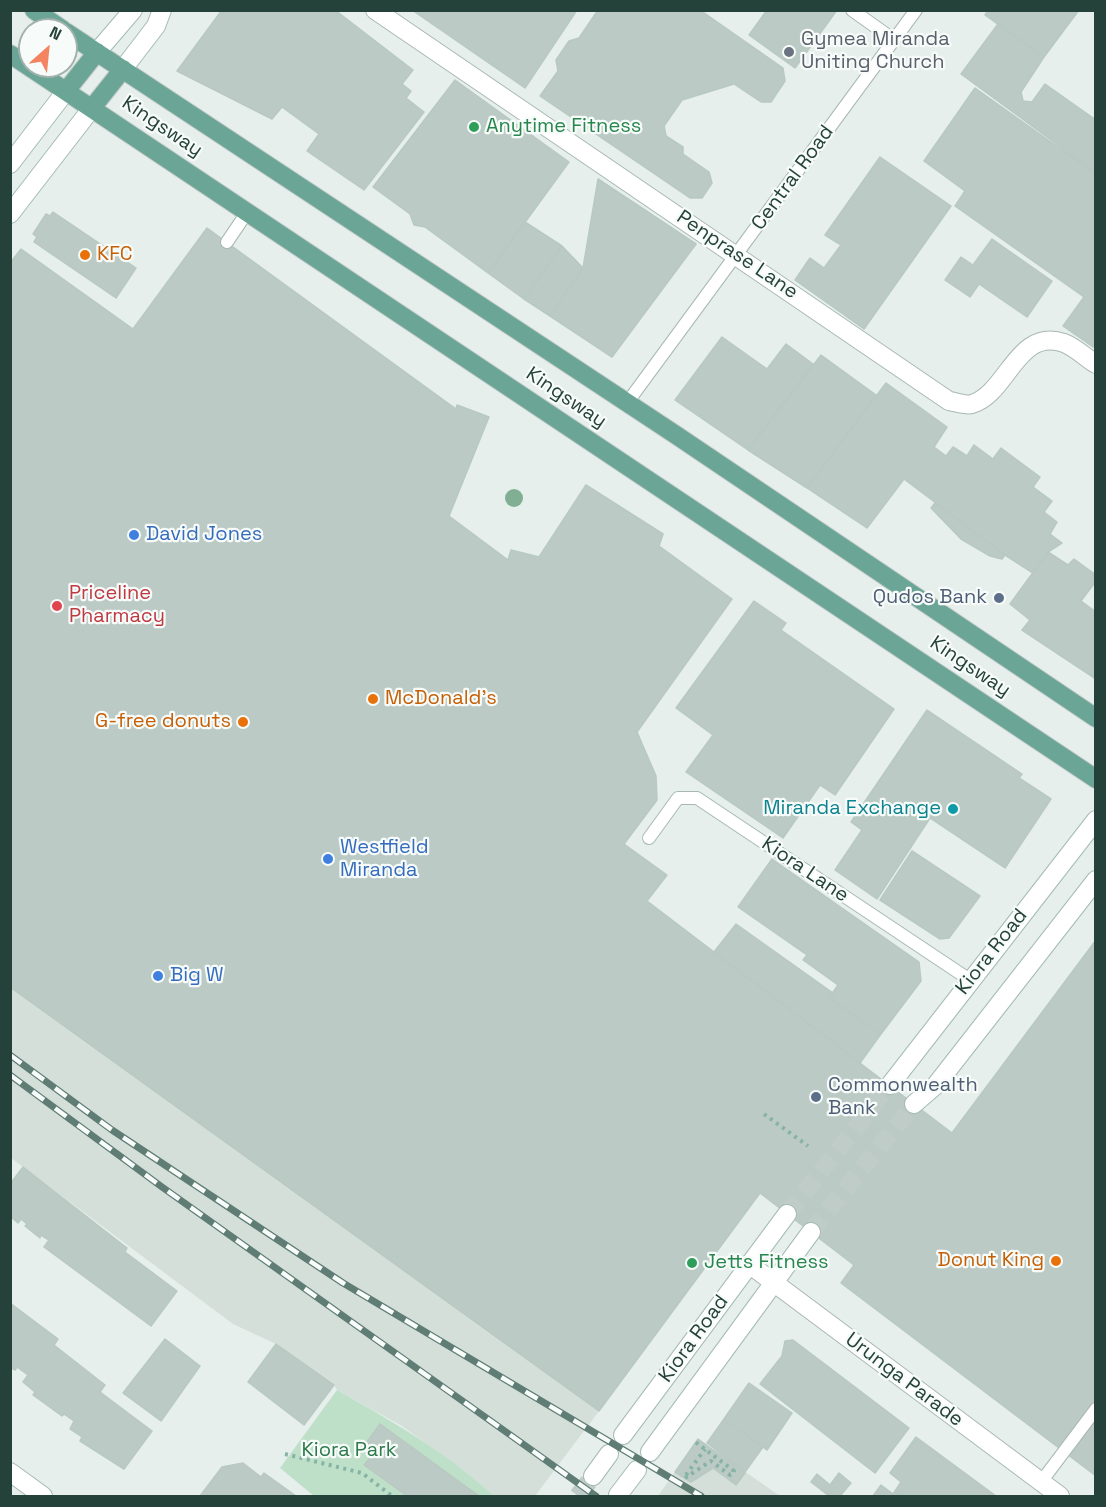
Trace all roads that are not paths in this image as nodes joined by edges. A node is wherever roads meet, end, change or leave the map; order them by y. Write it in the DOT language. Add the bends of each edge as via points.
graph roads {
  1 [pos="133,10"];
  2 [pos="162,10"];
  3 [pos="375,10"];
  4 [pos="852,10"];
  5 [pos="916,10"];
  6 [pos="78,39"];
  7 [pos="894,40"];
  8 [pos="98,52"];
  9 [pos="10,54"];
  10 [pos="123,69"];
  11 [pos="66,91"];
  12 [pos="92,108"];
  13 [pos="10,164"];
  14 [pos="248,212"];
  15 [pos="10,214"];
  16 [pos="227,242"];
  17 [pos="737,254"];
  18 [pos="1095,364"];
  19 [pos="627,403"];
  20 [pos="1095,718"];
  21 [pos="1095,779"];
  22 [pos="1095,820"];
  23 [pos="649,838"];
  24 [pos="1095,880"];
  25 [pos="970,980"];
  26 [pos="890,1085"];
  27 [pos="914,1104"];
  28 [pos="787,1214"];
  29 [pos="811,1232"];
  30 [pos="749,1264"];
  31 [pos="774,1282"];
  32 [pos="1095,1409"];
  33 [pos="623,1435"];
  34 [pos="650,1452"];
  35 [pos="609,1454"];
  36 [pos="637,1470"];
  37 [pos="10,1472"];
  38 [pos="593,1476"];
  39 [pos="1041,1482"];
  40 [pos="618,1495"];
  41 [pos="44,1497"];
  42 [pos="1060,1497"];
  1 -- 8 [label="street"];
  2 -- 10 [label="street" via="156,26"];
  3 -- 17 [label="street, Penprase Lane"];
  4 -- 7 [label="lane"];
  5 -- 7 [label="lane, Central Road"];
  6 -- 8 [label="main road, Kingsway"];
  7 -- 17 [label="lane, Central Road"];
  8 -- 10 [label="main road, Kingsway"];
  8 -- 11 [label="main road"];
  9 -- 11 [label="main road, Kingsway"];
  10 -- 12 [label="main road"];
  10 -- 19 [label="main road, Kingsway"];
  11 -- 12 [label="main road, Kingsway"];
  11 -- 13 [label="street"];
  12 -- 14 [label="main road, Kingsway"];
  12 -- 15 [label="street"];
  14 -- 16 [label="lane"];
  14 -- 21 [label="main road, Kingsway"];
  17 -- 18 [label="street, Penprase Lane" via="949,401 970,405 988,397 1024,350 1042,342 1064,343"];
  17 -- 19 [label="lane, Central Road"];
  19 -- 20 [label="main road, Kingsway"];
  22 -- 25 [label="street, Kiora Road"];
  23 -- 25 [label="lane, Kiora Lane" via="678,798 697,798"];
  24 -- 27 [label="street, Kiora Road" via="936,1085"];
  25 -- 26 [label="street, Kiora Road"];
  28 -- 30 [label="street, Kiora Road"];
  29 -- 31 [label="street, Kiora Road"];
  30 -- 31 [label="street, Urunga Parade"];
  30 -- 33 [label="street, Kiora Road"];
  31 -- 34 [label="street, Kiora Road"];
  31 -- 39 [label="street, Urunga Parade"];
  32 -- 39 [label="lane"];
  35 -- 38 [label="street"];
  36 -- 40 [label="street"];
  37 -- 41 [label="street"];
  39 -- 42 [label="street, Urunga Parade"];
}
